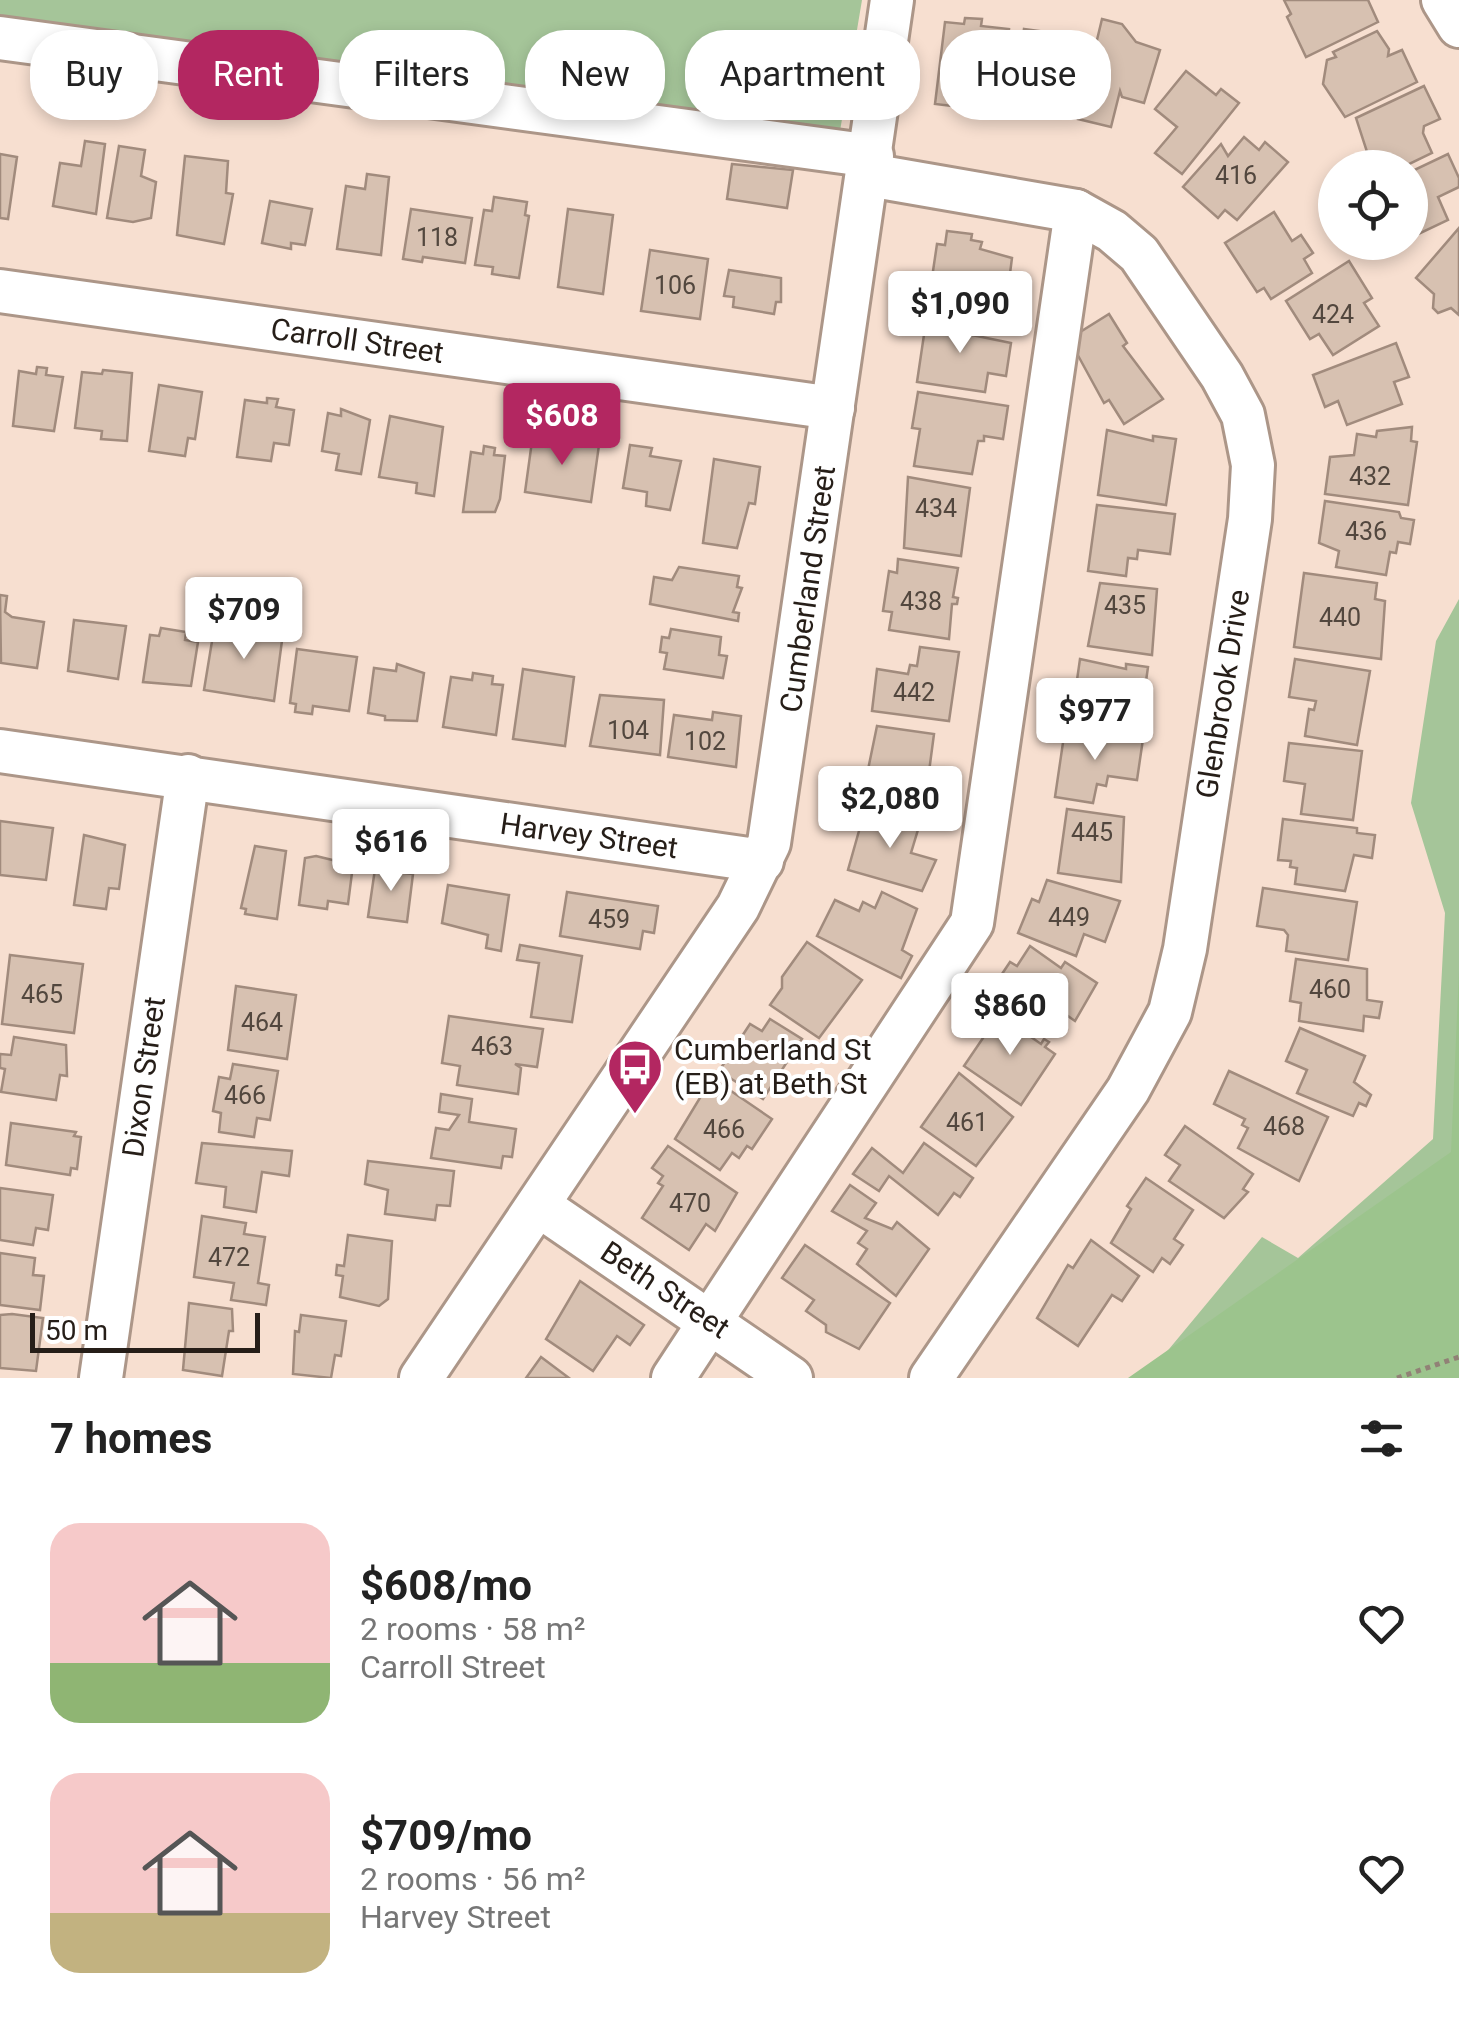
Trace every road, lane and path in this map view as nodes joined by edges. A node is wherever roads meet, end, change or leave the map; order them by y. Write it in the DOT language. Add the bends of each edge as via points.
graph roads {
  1 [pos="892,0"];
  2 [pos="1443,0"];
  3 [pos="1459,26"];
  4 [pos="0,38"];
  5 [pos="870,165"];
  6 [pos="1076,211"];
  7 [pos="0,291"];
  8 [pos="833,408"];
  9 [pos="0,751"];
  10 [pos="188,776"];
  11 [pos="762,861"];
  12 [pos="538,1204"];
  13 [pos="711,1322"];
  14 [pos="1459,1357"];
  15 [pos="101,1378"];
  16 [pos="421,1378"];
  17 [pos="674,1378"];
  18 [pos="790,1378"];
  19 [pos="931,1378"];
  20 [pos="1397,1378"];
  1 -- 5 [label="street, Cumberland Street"];
  2 -- 3 [label="street"];
  4 -- 5 [label="street, Glenbrook Drive"];
  5 -- 6 [label="street, Glenbrook Drive"];
  5 -- 8 [label="street, Cumberland Street"];
  6 -- 13 [label="street" via="972,923"];
  6 -- 19 [label="street, Glenbrook Drive" via="1139,254 1222,376 1243,415 1250,448 1250,518 1170,1012 1128,1090"];
  7 -- 8 [label="street, Carroll Street"];
  8 -- 11 [label="street, Cumberland Street" via="774,824"];
  9 -- 10 [label="street, Harvey Street"];
  10 -- 11 [label="street, Harvey Street"];
  10 -- 15 [label="street, Dixon Street"];
  11 -- 12 [label="street, Cumberland Street" via="738,908"];
  12 -- 13 [label="street, Beth Street"];
  12 -- 16 [label="street, Cumberland Street"];
  13 -- 17 [label="street"];
  13 -- 18 [label="street, Beth Street"];
  14 -- 20 [label="path"];
}
